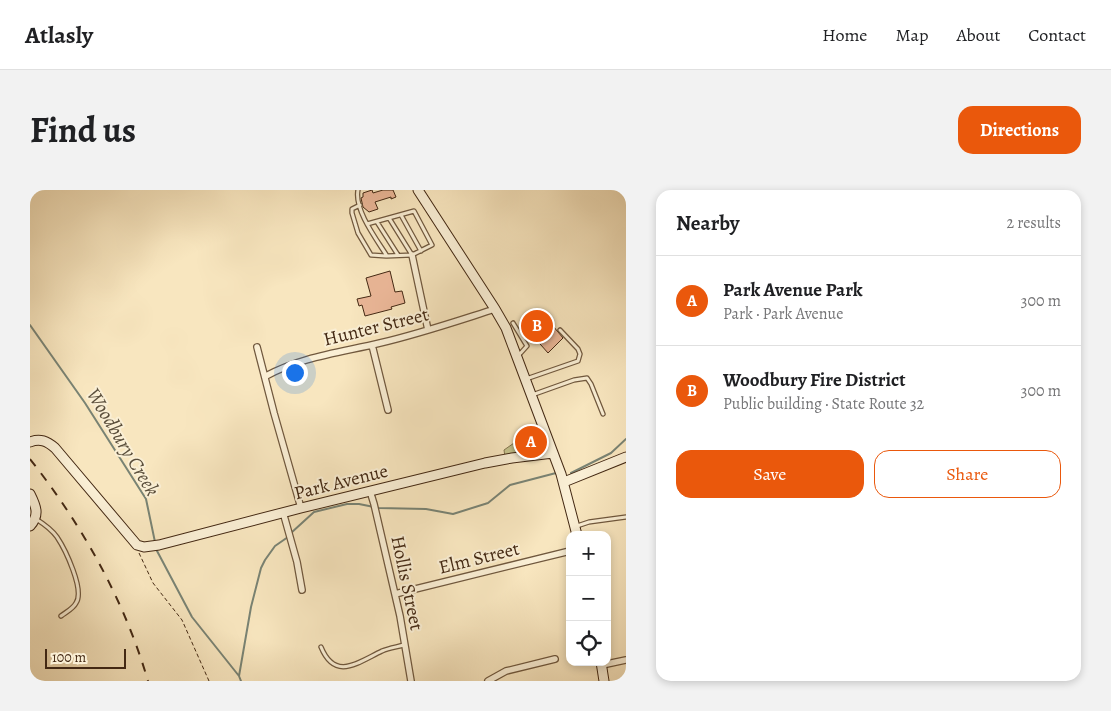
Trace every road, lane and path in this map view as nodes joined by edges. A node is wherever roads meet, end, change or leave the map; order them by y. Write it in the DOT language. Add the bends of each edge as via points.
graph roads {
  1 [pos="358,190"];
  2 [pos="418,190"];
  3 [pos="360,205"];
  4 [pos="401,215"];
  5 [pos="389,218"];
  6 [pos="376,221"];
  7 [pos="367,224"];
  8 [pos="421,251"];
  9 [pos="398,255"];
  10 [pos="412,255"];
  11 [pos="387,256"];
  12 [pos="495,309"];
  13 [pos="513,323"];
  14 [pos="428,330"];
  15 [pos="560,330"];
  16 [pos="372,345"];
  17 [pos="257,347"];
  18 [pos="517,357"];
  19 [pos="266,376"];
  20 [pos="526,379"];
  21 [pos="532,396"];
  22 [pos="388,410"];
  23 [pos="602,414"];
  24 [pos="30,442"];
  25 [pos="553,453"];
  26 [pos="626,457"];
  27 [pos="564,482"];
  28 [pos="370,491"];
  29 [pos="30,494"];
  30 [pos="302,508"];
  31 [pos="283,512"];
  32 [pos="626,517"];
  33 [pos="33,522"];
  34 [pos="577,530"];
  35 [pos="137,545"];
  36 [pos="566,552"];
  37 [pos="302,590"];
  38 [pos="395,594"];
  39 [pos="61,616"];
  40 [pos="405,645"];
  41 [pos="321,647"];
  42 [pos="555,659"];
  43 [pos="626,660"];
  44 [pos="611,662"];
  45 [pos="601,666"];
  46 [pos="209,681"];
  47 [pos="412,681"];
  48 [pos="488,681"];
  49 [pos="604,681"];
  1 -- 3 [label="lane"];
  2 -- 12 [label="street"];
  3 -- 7 [label="lane"];
  3 -- 11 [label="lane" via="352,209 358,233 371,255"];
  4 -- 5 [label="lane"];
  4 -- 8 [label="lane"];
  4 -- 8 [label="lane" via="414,211 432,245"];
  5 -- 6 [label="lane"];
  5 -- 10 [label="lane"];
  6 -- 7 [label="lane"];
  6 -- 9 [label="lane"];
  7 -- 11 [label="lane"];
  8 -- 10 [label="lane"];
  9 -- 10 [label="lane"];
  9 -- 11 [label="lane"];
  10 -- 14 [label="street"];
  12 -- 14 [label="street, Hunter Street"];
  12 -- 18 [label="street"];
  13 -- 18 [label="lane" via="527,346"];
  14 -- 16 [label="street, Hunter Street"];
  15 -- 20 [label="lane" via="578,349 578,361"];
  16 -- 19 [label="street, Hunter Street" via="308,360"];
  16 -- 22 [label="street"];
  17 -- 19 [label="street"];
  18 -- 20 [label="street"];
  19 -- 30 [label="street"];
  20 -- 21 [label="street"];
  21 -- 23 [label="lane" via="587,378"];
  21 -- 25 [label="street"];
  24 -- 35 [label="street" via="46,441 55,448"];
  25 -- 27 [label="street"];
  25 -- 28 [label="street, Park Avenue" via="486,463"];
  26 -- 27 [label="street"];
  27 -- 34 [label="street"];
  28 -- 30 [label="street, Park Avenue"];
  28 -- 38 [label="street, Hollis Street"];
  29 -- 33 [label="street" via="36,510"];
  30 -- 31 [label="street, Park Avenue"];
  31 -- 35 [label="street, Park Avenue" via="159,545"];
  31 -- 37 [label="street"];
  32 -- 34 [label="lane" via="589,522"];
  33 -- 39 [label="lane" via="56,536 70,561 77,603"];
  35 -- 46 [label="path" via="153,583 182,620"];
  36 -- 38 [label="street, Elm Street"];
  38 -- 40 [label="street, Hollis Street"];
  40 -- 41 [label="lane" via="384,650 348,670 327,663"];
  40 -- 47 [label="street, Hollis Street"];
  42 -- 48 [label="street" via="506,672"];
  43 -- 44 [label="street"];
  45 -- 49 [label="street"];
}
